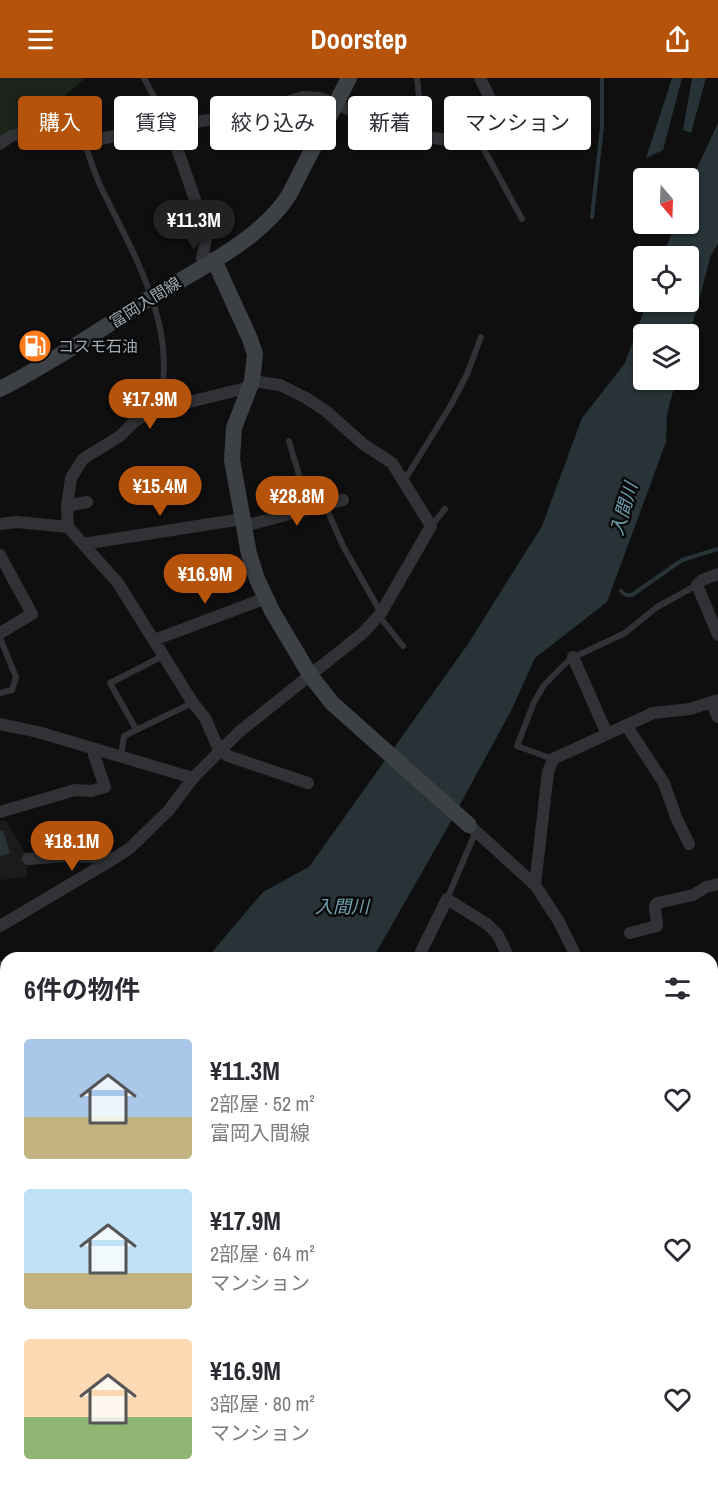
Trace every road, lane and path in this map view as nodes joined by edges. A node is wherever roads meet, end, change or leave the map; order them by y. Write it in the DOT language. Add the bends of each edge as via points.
graph roads {
  1 [pos="144,78"];
  2 [pos="349,78"];
  3 [pos="417,78"];
  4 [pos="480,78"];
  5 [pos="154,96"];
  6 [pos="327,96"];
  7 [pos="419,96"];
  8 [pos="489,96"];
  9 [pos="18,135"];
  10 [pos="0,144"];
  11 [pos="87,150"];
  12 [pos="178,150"];
  13 [pos="303,150"];
  14 [pos="484,150"];
  15 [pos="522,219"];
  16 [pos="209,263"];
  17 [pos="151,298"];
  18 [pos="482,337"];
  19 [pos="251,384"];
  20 [pos="0,389"];
  21 [pos="157,410"];
  22 [pos="289,441"];
  23 [pos="404,481"];
  24 [pos="343,500"];
  25 [pos="87,502"];
  26 [pos="324,505"];
  27 [pos="67,506"];
  28 [pos="445,508"];
  29 [pos="309,509"];
  30 [pos="243,522"];
  31 [pos="0,524"];
  32 [pos="431,526"];
  33 [pos="68,527"];
  34 [pos="83,544"];
  35 [pos="0,555"];
  36 [pos="718,574"];
  37 [pos="697,585"];
  38 [pos="266,598"];
  39 [pos="380,614"];
  40 [pos="0,633"];
  41 [pos="718,635"];
  42 [pos="0,638"];
  43 [pos="154,640"];
  44 [pos="403,646"];
  45 [pos="164,656"];
  46 [pos="573,657"];
  47 [pos="310,675"];
  48 [pos="0,693"];
  49 [pos="715,701"];
  50 [pos="193,703"];
  51 [pos="718,717"];
  52 [pos="0,724"];
  53 [pos="626,725"];
  54 [pos="136,729"];
  55 [pos="607,734"];
  56 [pos="97,749"];
  57 [pos="219,750"];
  58 [pos="121,757"];
  59 [pos="553,759"];
  60 [pos="193,778"];
  61 [pos="308,783"];
  62 [pos="0,812"];
  63 [pos="472,828"];
  64 [pos="689,844"];
  65 [pos="116,858"];
  66 [pos="28,859"];
  67 [pos="718,884"];
  68 [pos="535,885"];
  69 [pos="447,899"];
  70 [pos="0,926"];
  71 [pos="630,933"];
  72 [pos="421,952"];
  73 [pos="506,952"];
  74 [pos="574,952"];
  1 -- 5 [label="lane"];
  2 -- 6 [label="street, 富岡入間線"];
  3 -- 7 [label="lane"];
  4 -- 8 [label="street"];
  9 -- 10 [label="street"];
  11 -- 17 [label="lane" via="135,253"];
  12 -- 16 [label="street" via="207,234 202,258"];
  13 -- 16 [label="street, 富岡入間線" via="279,212"];
  14 -- 15 [label="lane"];
  16 -- 17 [label="street, 富岡入間線"];
  16 -- 19 [label="street" via="250,339 255,360"];
  17 -- 20 [label="street, 富岡入間線"];
  17 -- 21 [label="lane" via="164,351 163,392"];
  18 -- 23 [label="lane" via="451,405"];
  19 -- 21 [label="street"];
  19 -- 23 [label="street" via="280,385 326,411 363,444 392,463"];
  19 -- 30 [label="street" via="232,441"];
  21 -- 27 [label="street" via="136,420 120,436 83,459 71,478"];
  22 -- 29 [label="lane"];
  23 -- 32 [label="street"];
  24 -- 26 [label="street"];
  25 -- 27 [label="street"];
  26 -- 29 [label="street"];
  26 -- 39 [label="lane"];
  27 -- 33 [label="street"];
  28 -- 32 [label="lane"];
  29 -- 30 [label="street"];
  30 -- 34 [label="street"];
  30 -- 38 [label="street" via="249,554"];
  31 -- 33 [label="street"];
  32 -- 39 [label="street"];
  33 -- 34 [label="street"];
  34 -- 43 [label="street" via="118,583"];
  35 -- 40 [label="street" via="32,614"];
  36 -- 37 [label="street"];
  37 -- 41 [label="street"];
  37 -- 46 [label="lane" via="657,607 625,633"];
  38 -- 43 [label="street"];
  38 -- 47 [label="street"];
  39 -- 44 [label="lane"];
  39 -- 47 [label="street" via="363,633"];
  42 -- 48 [label="lane" via="16,677 12,690"];
  43 -- 45 [label="street"];
  45 -- 50 [label="street"];
  45 -- 54 [label="lane" via="110,683"];
  46 -- 55 [label="street"];
  46 -- 59 [label="lane" via="544,685 517,746"];
  47 -- 57 [label="street"];
  47 -- 63 [label="street" via="332,703"];
  49 -- 51 [label="street"];
  49 -- 53 [label="street" via="690,709 653,713"];
  50 -- 54 [label="lane"];
  50 -- 57 [label="street" via="205,718"];
  52 -- 56 [label="street"];
  53 -- 55 [label="street"];
  53 -- 64 [label="street" via="664,783"];
  54 -- 58 [label="lane" via="124,736"];
  55 -- 59 [label="street"];
  56 -- 58 [label="street"];
  56 -- 62 [label="street" via="94,755 105,787 75,790"];
  57 -- 60 [label="street"];
  57 -- 61 [label="street"];
  58 -- 60 [label="street"];
  59 -- 68 [label="street" via="548,772"];
  60 -- 65 [label="street" via="169,810"];
  63 -- 68 [label="street"];
  63 -- 69 [label="lane"];
  65 -- 66 [label="street"];
  65 -- 70 [label="street"];
  67 -- 71 [label="street" via="693,895 657,903 657,926"];
  68 -- 74 [label="street"];
  69 -- 72 [label="street"];
  69 -- 73 [label="street" via="487,924"];
}
